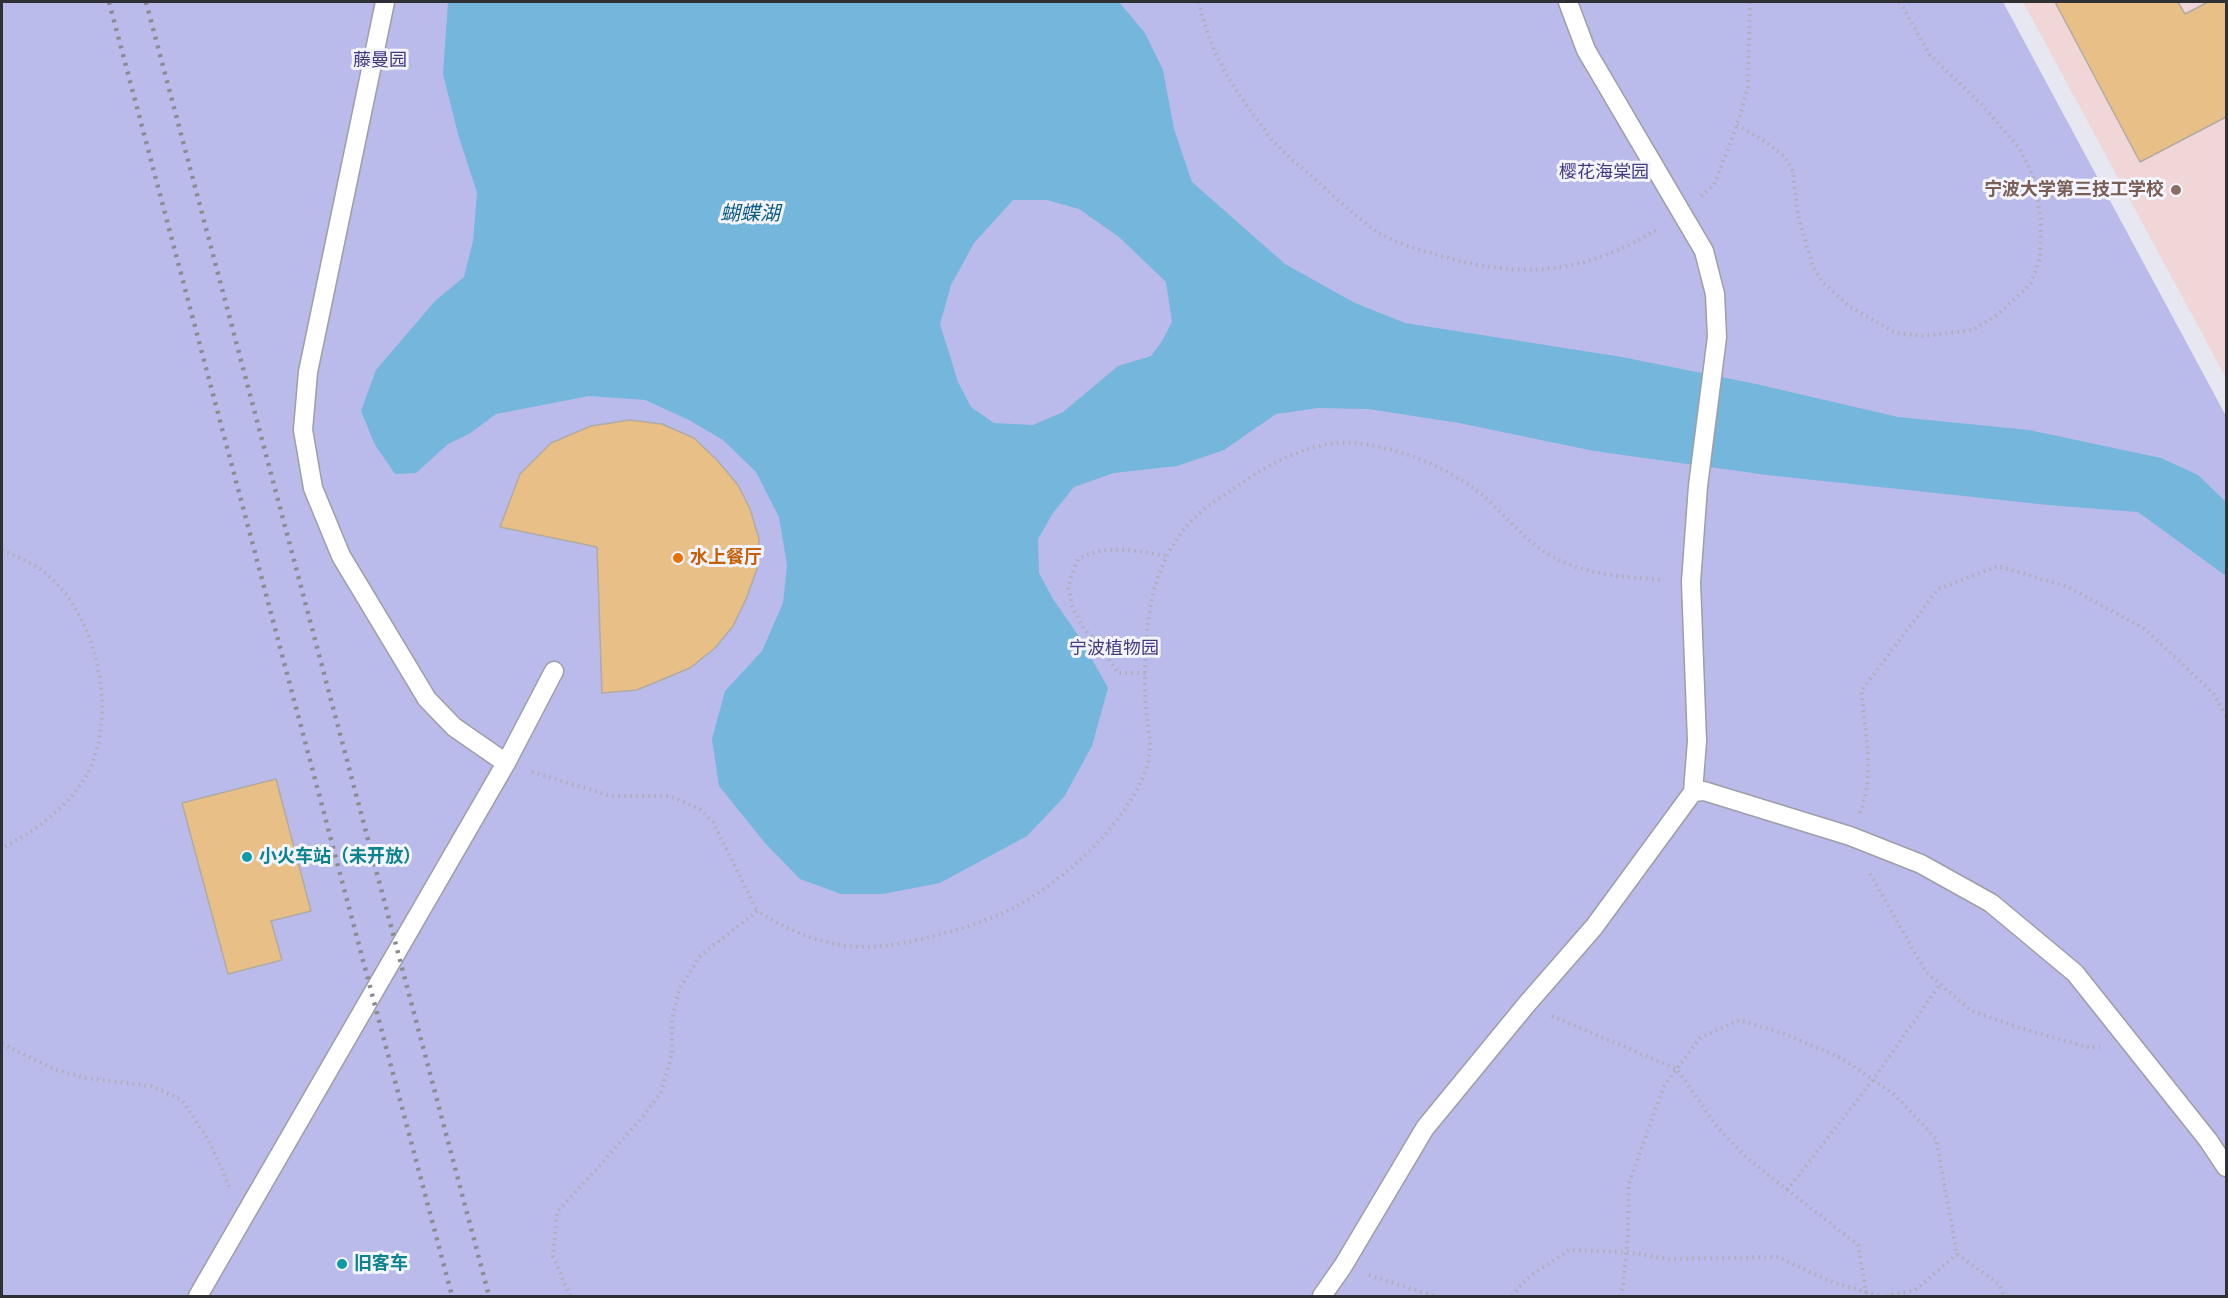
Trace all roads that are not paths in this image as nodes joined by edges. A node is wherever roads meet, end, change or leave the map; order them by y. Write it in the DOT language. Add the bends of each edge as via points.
graph roads {
  1 [pos="385,2"];
  2 [pos="1568,2"];
  3 [pos="554,671"];
  4 [pos="506,763"];
  5 [pos="1693,792"];
  6 [pos="2226,1167"];
  7 [pos="198,1296"];
  8 [pos="1322,1296"];
  1 -- 4 [label="lane" via="308,372 303,430 313,488 341,556 427,699 454,727"];
  2 -- 5 [label="lane" via="1586,50 1704,251 1715,294 1717,337 1698,486 1691,582 1698,741"];
  3 -- 4 [label="lane"];
  4 -- 7 [label="lane"];
  5 -- 6 [label="lane" via="1704,791 1850,836 1921,864 1991,903 2074,973"];
  5 -- 8 [label="lane" via="1594,927 1425,1128"];
}
